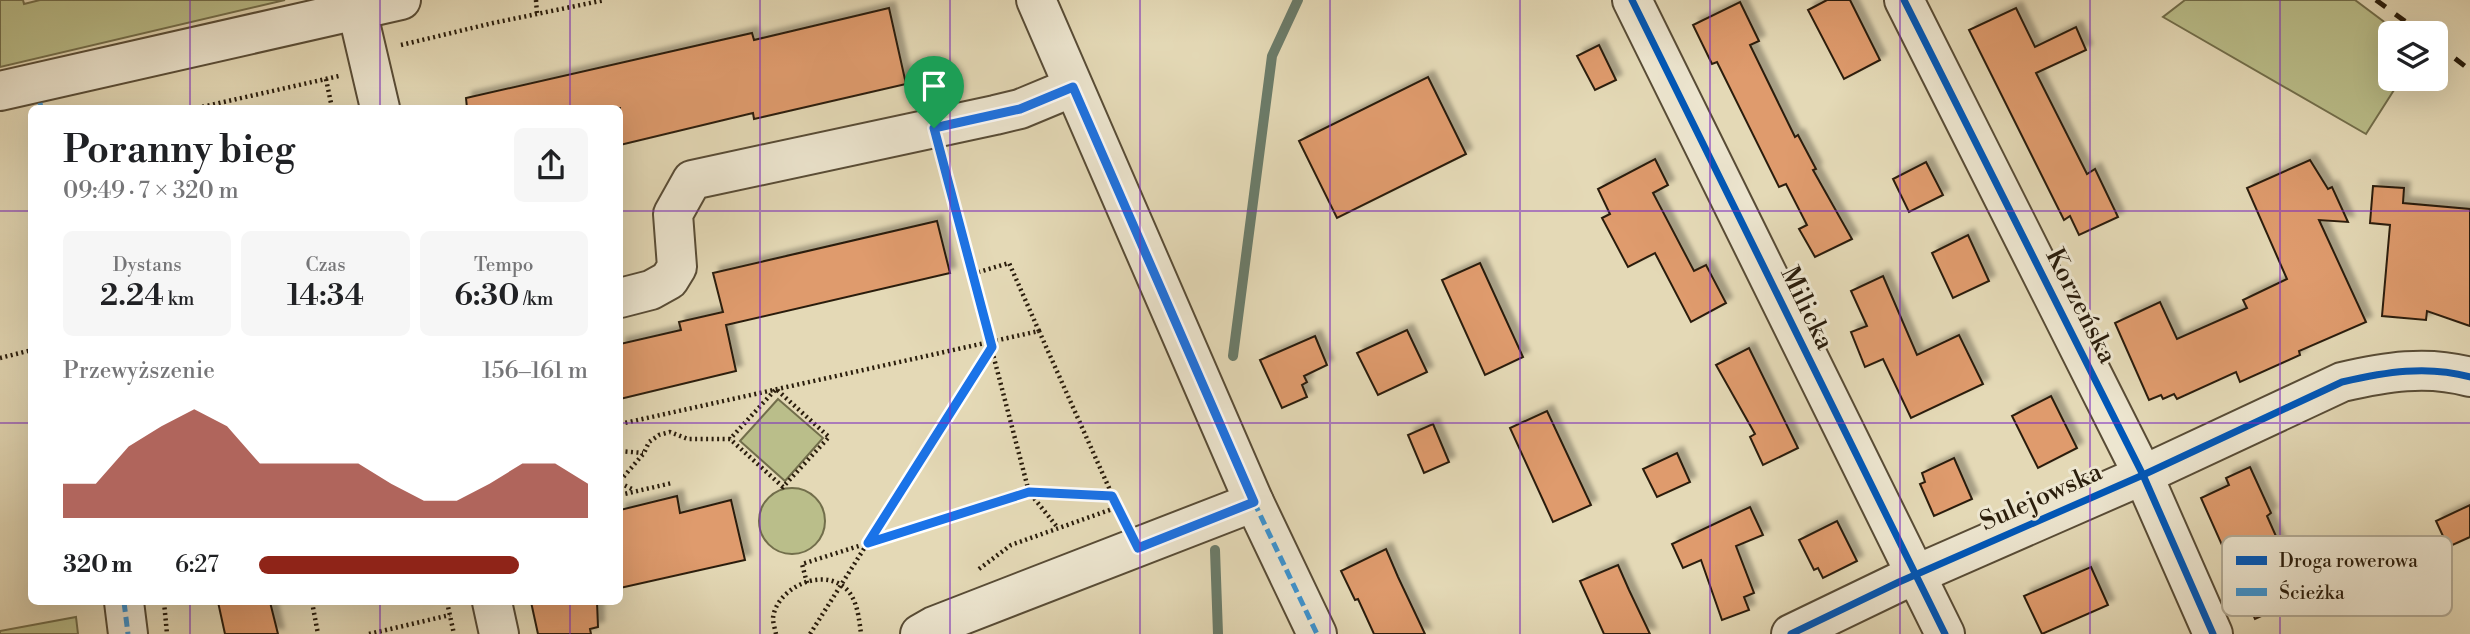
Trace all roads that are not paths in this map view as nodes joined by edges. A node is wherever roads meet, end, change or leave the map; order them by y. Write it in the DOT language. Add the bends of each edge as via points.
graph roads {
  1 [pos="401,0"];
  2 [pos="1036,0"];
  3 [pos="1632,0"];
  4 [pos="1904,0"];
  5 [pos="357,10"];
  6 [pos="1073,87"];
  7 [pos="0,91"];
  8 [pos="72,92"];
  9 [pos="379,105"];
  10 [pos="623,297"];
  11 [pos="2470,377"];
  12 [pos="2143,475"];
  13 [pos="1254,502"];
  14 [pos="1916,575"];
  15 [pos="124,605"];
  16 [pos="493,605"];
  17 [pos="930,632"];
  18 [pos="128,634"];
  19 [pos="499,634"];
  20 [pos="1317,634"];
  21 [pos="1791,634"];
  22 [pos="1945,634"];
  23 [pos="2213,634"];
  1 -- 5 [label="street"];
  2 -- 6 [label="street"];
  3 -- 14 [label="street, Milicka"];
  4 -- 12 [label="street, Korzeńska"];
  5 -- 8 [label="street"];
  5 -- 9 [label="street"];
  6 -- 10 [label="street" via="1020,109 692,180 673,215 677,267 669,280"];
  6 -- 13 [label="street"];
  7 -- 8 [label="street"];
  11 -- 12 [label="street, Sulejowska" via="2449,371 2409,370 2342,382"];
  12 -- 14 [label="street, Sulejowska"];
  12 -- 23 [label="street, Korzeńska"];
  13 -- 17 [label="street"];
  13 -- 20 [label="street"];
  14 -- 21 [label="street, Sulejowska"];
  14 -- 22 [label="street, Milicka"];
  15 -- 18 [label="street"];
  16 -- 19 [label="street"];
}
